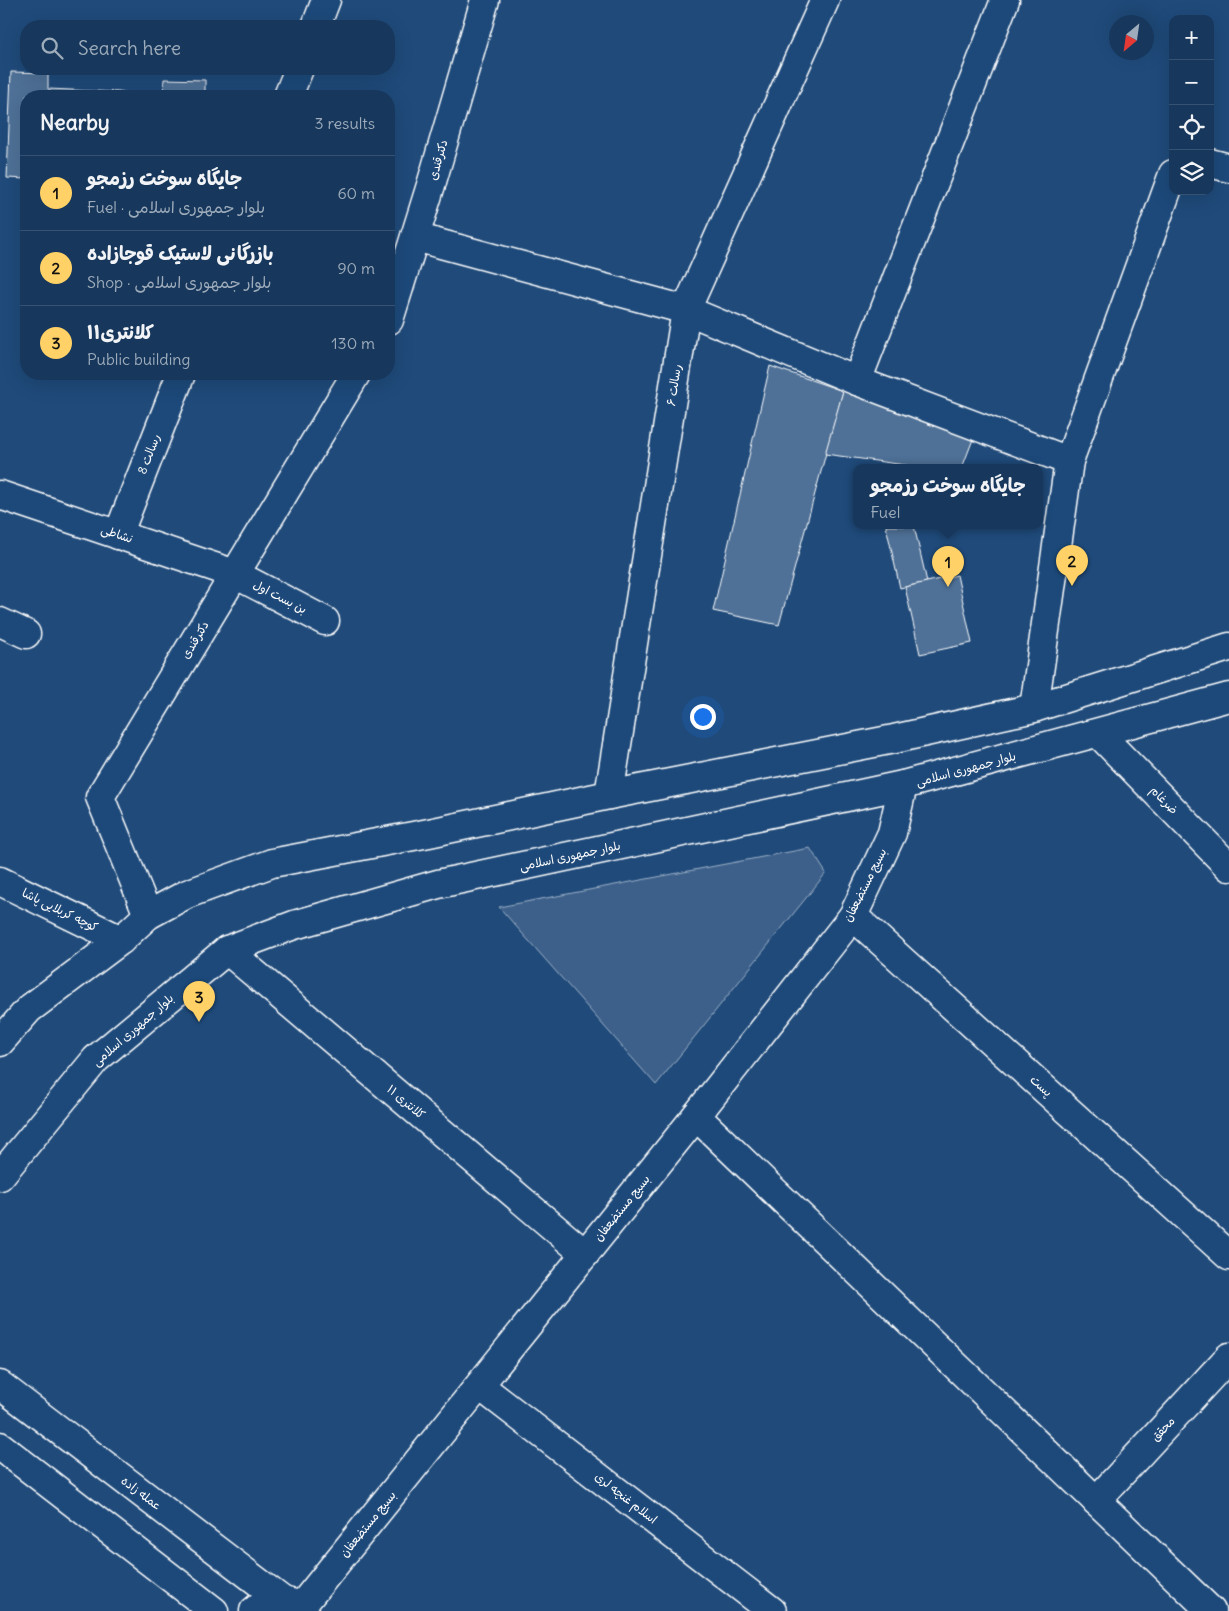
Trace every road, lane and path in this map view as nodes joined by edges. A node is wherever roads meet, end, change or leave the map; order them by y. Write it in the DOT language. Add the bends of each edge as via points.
graph roads {
  1 [pos="326,0"];
  2 [pos="486,0"];
  3 [pos="825,0"];
  4 [pos="1004,0"];
  5 [pos="318,20"];
  6 [pos="297,75"];
  7 [pos="290,90"];
  8 [pos="1214,164"];
  9 [pos="1229,168"];
  10 [pos="1169,185"];
  11 [pos="415,238"];
  12 [pos="395,301"];
  13 [pos="686,310"];
  14 [pos="179,380"];
  15 [pos="352,380"];
  16 [pos="856,381"];
  17 [pos="1069,461"];
  18 [pos="0,495"];
  19 [pos="118,534"];
  20 [pos="235,574"];
  21 [pos="325,620"];
  22 [pos="0,622"];
  23 [pos="26,634"];
  24 [pos="1229,647"];
  25 [pos="1229,697"];
  26 [pos="1034,708"];
  27 [pos="1099,734"];
  28 [pos="903,785"];
  29 [pos="609,795"];
  30 [pos="1229,867"];
  31 [pos="0,881"];
  32 [pos="148,915"];
  33 [pos="853,916"];
  34 [pos="121,940"];
  35 [pos="228,950"];
  36 [pos="0,1042"];
  37 [pos="696,1116"];
  38 [pos="0,1176"];
  39 [pos="585,1254"];
  40 [pos="1229,1256"];
  41 [pos="1229,1357"];
  42 [pos="0,1385"];
  43 [pos="480,1386"];
  44 [pos="0,1446"];
  45 [pos="1096,1501"];
  46 [pos="295,1606"];
  47 [pos="214,1611"];
  48 [pos="254,1611"];
  49 [pos="772,1611"];
  50 [pos="1211,1611"];
  1 -- 5 [label="street"];
  2 -- 11 [label="street, دکترقندی"];
  3 -- 13 [label="street, رسالت ۶"];
  4 -- 16 [label="street"];
  6 -- 7 [label="street"];
  8 -- 9 [label="street"];
  10 -- 17 [label="street"];
  11 -- 12 [label="street, دکترقندی"];
  11 -- 13 [label="street"];
  13 -- 16 [label="street"];
  13 -- 29 [label="street, رسالت ۶"];
  14 -- 19 [label="street, رسالت 8"];
  15 -- 20 [label="street, دکترقندی"];
  16 -- 17 [label="street"];
  17 -- 26 [label="street"];
  18 -- 19 [label="street, نشاطی"];
  19 -- 20 [label="street, نشاطی"];
  20 -- 21 [label="street, بن بست اول"];
  20 -- 32 [label="street, دکترقندی" via="100,797"];
  22 -- 23 [label="street"];
  24 -- 26 [label="street"];
  25 -- 27 [label="street, بلوار جمهوری اسلامی"];
  26 -- 29 [label="street"];
  27 -- 28 [label="street, بلوار جمهوری اسلامی"];
  27 -- 30 [label="street, ضرغام"];
  28 -- 33 [label="street, بسیج مستضعفان" via="892,833"];
  28 -- 35 [label="street, بلوار جمهوری اسلامی" via="438,884 294,925"];
  29 -- 32 [label="street" via="272,862 187,894"];
  31 -- 34 [label="street, کوچه کربلایی پاشا"];
  32 -- 34 [label="street"];
  33 -- 37 [label="street, بسیج مستضعفان"];
  33 -- 40 [label="street, پست"];
  34 -- 36 [label="street" via="30,1009"];
  35 -- 38 [label="street, بلوار جمهوری اسلامی" via="96,1059"];
  35 -- 39 [label="street, کلانتری ۱۱"];
  37 -- 39 [label="street, بسیج مستضعفان"];
  37 -- 45 [label="street"];
  39 -- 43 [label="street, بسیج مستضعفان"];
  41 -- 45 [label="street, محقق"];
  42 -- 46 [label="street, عمله زاده"];
  43 -- 46 [label="street, بسیج مستضعفان"];
  43 -- 49 [label="street, اسلام غنچه لری"];
  44 -- 47 [label="street"];
  45 -- 50 [label="street"];
  46 -- 48 [label="street" via="264,1603"];
}
